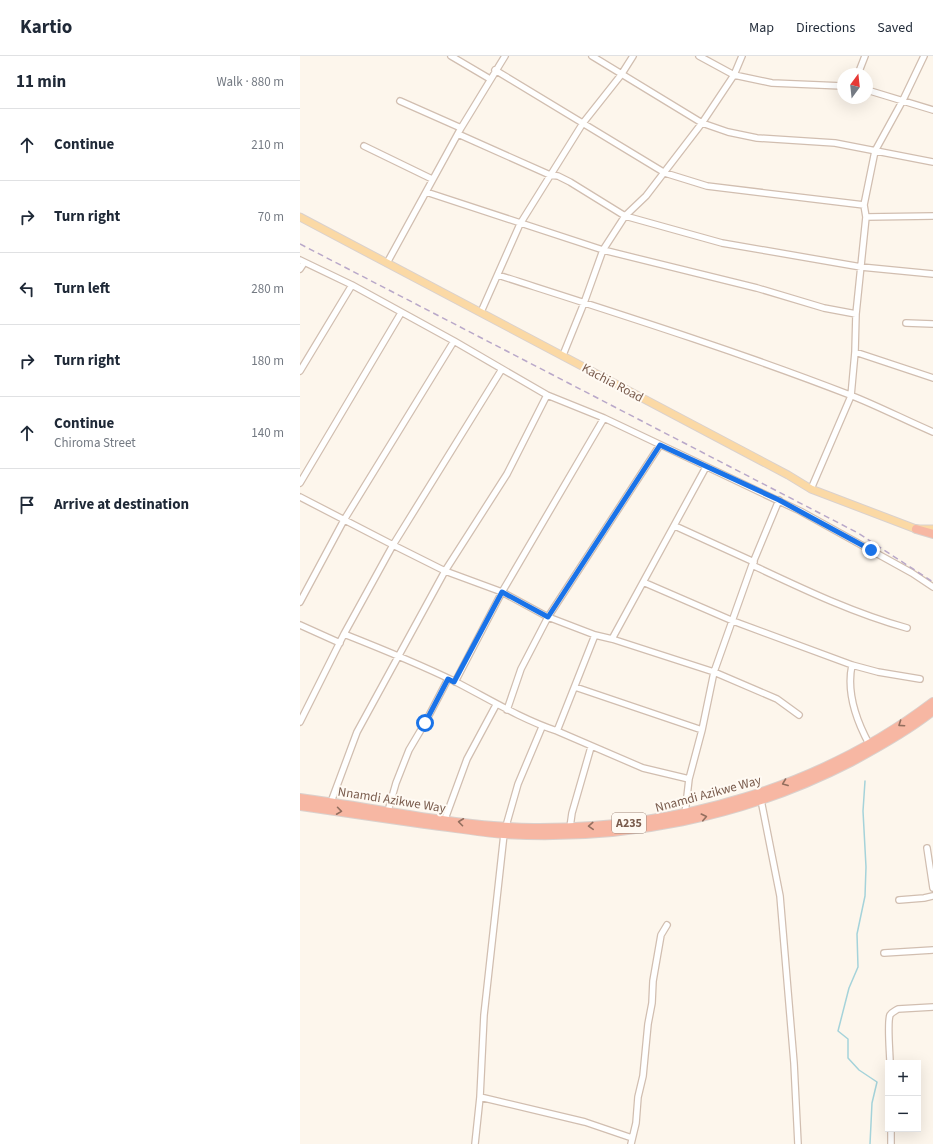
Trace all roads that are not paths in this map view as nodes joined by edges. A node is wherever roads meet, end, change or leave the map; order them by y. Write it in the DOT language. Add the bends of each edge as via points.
graph roads {
  1 [pos="451,56"];
  2 [pos="505,56"];
  3 [pos="592,56"];
  4 [pos="633,56"];
  5 [pos="699,56"];
  6 [pos="742,56"];
  7 [pos="865,56"];
  8 [pos="924,56"];
  9 [pos="860,68"];
  10 [pos="495,70"];
  11 [pos="621,75"];
  12 [pos="734,75"];
  13 [pos="490,78"];
  14 [pos="837,86"];
  15 [pos="873,92"];
  16 [pos="903,100"];
  17 [pos="400,101"];
  18 [pos="933,110"];
  19 [pos="583,123"];
  20 [pos="702,123"];
  21 [pos="459,131"];
  22 [pos="364,146"];
  23 [pos="875,151"];
  24 [pos="933,162"];
  25 [pos="665,173"];
  26 [pos="550,174"];
  27 [pos="432,179"];
  28 [pos="426,192"];
  29 [pos="864,205"];
  30 [pos="625,216"];
  31 [pos="933,216"];
  32 [pos="300,217"];
  33 [pos="866,217"];
  34 [pos="520,224"];
  35 [pos="603,250"];
  36 [pos="302,261"];
  37 [pos="387,263"];
  38 [pos="861,267"];
  39 [pos="300,269"];
  40 [pos="933,274"];
  41 [pos="498,276"];
  42 [pos="352,285"];
  43 [pos="584,303"];
  44 [pos="481,312"];
  45 [pos="401,313"];
  46 [pos="856,314"];
  47 [pos="906,323"];
  48 [pos="933,324"];
  49 [pos="454,341"];
  50 [pos="855,352"];
  51 [pos="563,355"];
  52 [pos="502,369"];
  53 [pos="300,371"];
  54 [pos="933,378"];
  55 [pos="547,395"];
  56 [pos="851,396"];
  57 [pos="604,418"];
  58 [pos="933,432"];
  59 [pos="660,445"];
  60 [pos="706,467"];
  61 [pos="300,483"];
  62 [pos="811,489"];
  63 [pos="300,497"];
  64 [pos="779,500"];
  65 [pos="344,520"];
  66 [pos="674,526"];
  67 [pos="916,529"];
  68 [pos="933,529"];
  69 [pos="933,534"];
  70 [pos="393,545"];
  71 [pos="753,564"];
  72 [pos="445,570"];
  73 [pos="643,582"];
  74 [pos="933,587"];
  75 [pos="502,592"];
  76 [pos="300,602"];
  77 [pos="548,617"];
  78 [pos="733,621"];
  79 [pos="300,625"];
  80 [pos="907,628"];
  81 [pos="344,634"];
  82 [pos="595,635"];
  83 [pos="612,639"];
  84 [pos="340,643"];
  85 [pos="398,655"];
  86 [pos="852,665"];
  87 [pos="714,672"];
  88 [pos="448,679"];
  89 [pos="920,679"];
  90 [pos="454,682"];
  91 [pos="575,687"];
  92 [pos="933,702"];
  93 [pos="496,705"];
  94 [pos="507,710"];
  95 [pos="933,711"];
  96 [pos="799,714"];
  97 [pos="300,722"];
  98 [pos="542,726"];
  99 [pos="702,730"];
  100 [pos="557,731"];
  101 [pos="869,744"];
  102 [pos="591,747"];
  103 [pos="689,780"];
  104 [pos="300,798"];
  105 [pos="761,800"];
  106 [pos="331,802"];
  107 [pos="300,806"];
  108 [pos="388,811"];
  109 [pos="685,814"];
  110 [pos="445,819"];
  111 [pos="570,827"];
  112 [pos="505,830"];
  113 [pos="927,848"];
  114 [pos="933,888"];
  115 [pos="933,896"];
  116 [pos="899,900"];
  117 [pos="668,925"];
  118 [pos="933,950"];
  119 [pos="884,953"];
  120 [pos="933,1007"];
  121 [pos="890,1060"];
  122 [pos="480,1097"];
  123 [pos="891,1132"];
  124 [pos="632,1141"];
  125 [pos="475,1144"];
  126 [pos="798,1144"];
  127 [pos="891,1144"];
  1 -- 13 [label="street"];
  2 -- 10 [label="street"];
  3 -- 11 [label="street"];
  4 -- 11 [label="street"];
  5 -- 12 [label="street"];
  6 -- 12 [label="street"];
  7 -- 9 [label="street"];
  8 -- 16 [label="street"];
  10 -- 13 [label="street"];
  10 -- 19 [label="street"];
  11 -- 19 [label="street"];
  11 -- 20 [label="street"];
  12 -- 14 [label="street" via="772,83"];
  12 -- 20 [label="street"];
  13 -- 21 [label="street"];
  15 -- 16 [label="street"];
  16 -- 18 [label="street"];
  16 -- 23 [label="street"];
  17 -- 21 [label="street"];
  19 -- 25 [label="street"];
  19 -- 26 [label="street"];
  20 -- 23 [label="street" via="757,138 836,143"];
  20 -- 25 [label="street"];
  21 -- 26 [label="street"];
  21 -- 27 [label="street"];
  22 -- 27 [label="street"];
  23 -- 24 [label="street"];
  23 -- 29 [label="street"];
  25 -- 29 [label="street" via="707,186"];
  25 -- 30 [label="street"];
  26 -- 30 [label="street" via="570,182"];
  26 -- 34 [label="street"];
  27 -- 28 [label="street"];
  28 -- 34 [label="street"];
  28 -- 37 [label="street"];
  29 -- 33 [label="street"];
  30 -- 35 [label="street"];
  30 -- 38 [label="street" via="722,243"];
  31 -- 33 [label="street"];
  32 -- 37 [label="main road, Kachia Road"];
  33 -- 38 [label="street"];
  34 -- 35 [label="street"];
  34 -- 41 [label="street"];
  35 -- 43 [label="street"];
  35 -- 46 [label="street" via="757,288 824,308"];
  36 -- 39 [label="street"];
  36 -- 42 [label="street"];
  37 -- 44 [label="main road, Kachia Road"];
  38 -- 40 [label="street"];
  38 -- 46 [label="street"];
  41 -- 43 [label="street"];
  41 -- 44 [label="street"];
  42 -- 45 [label="street"];
  42 -- 53 [label="street"];
  43 -- 51 [label="street"];
  43 -- 56 [label="street" via="680,334"];
  44 -- 51 [label="main road, Kachia Road"];
  45 -- 49 [label="street"];
  45 -- 61 [label="street"];
  46 -- 50 [label="street"];
  47 -- 48 [label="street"];
  49 -- 52 [label="street"];
  49 -- 65 [label="street"];
  50 -- 54 [label="street"];
  50 -- 56 [label="street"];
  51 -- 62 [label="main road, Kachia Road"];
  52 -- 55 [label="street"];
  52 -- 70 [label="street"];
  55 -- 57 [label="street"];
  55 -- 72 [label="street" via="507,474"];
  56 -- 58 [label="street"];
  56 -- 62 [label="street"];
  57 -- 59 [label="street"];
  57 -- 75 [label="street"];
  59 -- 60 [label="street"];
  59 -- 77 [label="street"];
  60 -- 64 [label="street"];
  60 -- 66 [label="street"];
  62 -- 67 [label="main road, Kachia Road"];
  63 -- 65 [label="street"];
  64 -- 71 [label="street"];
  64 -- 74 [label="street"];
  65 -- 70 [label="street"];
  65 -- 76 [label="street"];
  66 -- 71 [label="street"];
  66 -- 73 [label="street"];
  67 -- 68 [label="main road, Kachia Road"];
  67 -- 69 [label="highway"];
  70 -- 72 [label="street"];
  70 -- 81 [label="street"];
  71 -- 78 [label="street"];
  71 -- 80 [label="street" via="816,595"];
  72 -- 75 [label="street"];
  72 -- 85 [label="street"];
  73 -- 78 [label="street"];
  73 -- 83 [label="street"];
  75 -- 77 [label="street"];
  75 -- 90 [label="street"];
  77 -- 82 [label="street"];
  77 -- 94 [label="street" via="521,669"];
  78 -- 86 [label="street"];
  78 -- 87 [label="street"];
  79 -- 84 [label="street"];
  81 -- 84 [label="street"];
  81 -- 85 [label="street"];
  82 -- 83 [label="street"];
  82 -- 91 [label="street"];
  83 -- 87 [label="street"];
  84 -- 97 [label="street"];
  85 -- 88 [label="street"];
  85 -- 106 [label="street" via="357,732"];
  86 -- 89 [label="street"];
  86 -- 101 [label="street" via="850,692 853,708"];
  87 -- 96 [label="street" via="777,699"];
  87 -- 99 [label="street"];
  88 -- 90 [label="street"];
  88 -- 108 [label="street" via="408,750"];
  90 -- 93 [label="street"];
  91 -- 99 [label="street"];
  91 -- 100 [label="street"];
  92 -- 101 [label="highway, Nnamdi Azikwe Way / A235, one-way"];
  93 -- 94 [label="street"];
  93 -- 110 [label="street" via="467,759"];
  94 -- 98 [label="street"];
  95 -- 105 [label="highway, Nnamdi Azikwe Way / A235" via="868,753 812,781"];
  98 -- 100 [label="street"];
  98 -- 112 [label="street" via="518,784"];
  99 -- 103 [label="street"];
  100 -- 102 [label="street"];
  101 -- 109 [label="highway, Nnamdi Azikwe Way / A235, one-way" via="782,784 747,797"];
  102 -- 103 [label="street" via="644,768"];
  102 -- 111 [label="street"];
  103 -- 109 [label="street"];
  104 -- 106 [label="highway, Nnamdi Azikwe Way / A235"];
  112 -- 105 [label="highway, Nnamdi Azikwe Way / A235, one-way" via="568,835 639,829 705,817"];
  105 -- 126 [label="street" via="780,896"];
  106 -- 108 [label="highway, Nnamdi Azikwe Way / A235"];
  107 -- 112 [label="highway, Nnamdi Azikwe Way / A235, one-way"];
  108 -- 110 [label="highway, Nnamdi Azikwe Way / A235"];
  109 -- 111 [label="highway, Nnamdi Azikwe Way / A235, one-way" via="617,825"];
  112 -- 110 [label="highway, Nnamdi Azikwe Way / A235, one-way"];
  111 -- 112 [label="highway, Nnamdi Azikwe Way / A235"];
  112 -- 122 [label="street" via="484,1015"];
  113 -- 114 [label="street"];
  115 -- 116 [label="street"];
  117 -- 124 [label="street" via="661,935 653,981 643,1076"];
  118 -- 119 [label="street"];
  120 -- 121 [label="street" via="898,1009 890,1015"];
  122 -- 124 [label="street" via="585,1122"];
  122 -- 125 [label="street"];
  123 -- 127 [label="street"];
}
